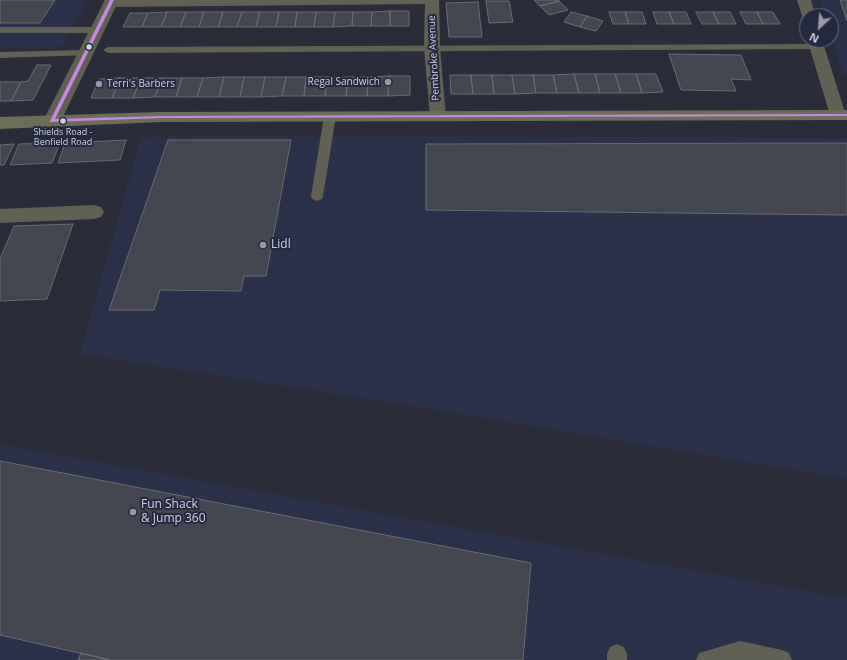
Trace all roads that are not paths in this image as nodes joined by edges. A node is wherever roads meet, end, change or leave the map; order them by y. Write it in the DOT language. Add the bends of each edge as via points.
graph roads {
  1 [pos="432,0"];
  2 [pos="287,1"];
  3 [pos="111,2"];
  4 [pos="0,30"];
  5 [pos="97,30"];
  6 [pos="799,44"];
  7 [pos="432,48"];
  8 [pos="817,48"];
  9 [pos="108,50"];
  10 [pos="85,53"];
  11 [pos="0,55"];
  12 [pos="843,115"];
  13 [pos="330,116"];
  14 [pos="438,116"];
  15 [pos="52,121"];
  16 [pos="0,123"];
  17 [pos="317,196"];
  18 [pos="94,212"];
  19 [pos="0,216"];
  20 [pos="706,660"];
  21 [pos="782,660"];
  1 -- 2 [label="street"];
  1 -- 7 [label="street, Pembroke Avenue"];
  2 -- 3 [label="street"];
  3 -- 5 [label="street"];
  4 -- 5 [label="lane"];
  5 -- 10 [label="street"];
  6 -- 7 [label="lane"];
  7 -- 9 [label="lane"];
  7 -- 14 [label="street, Pembroke Avenue"];
  8 -- 12 [label="street"];
  10 -- 11 [label="lane"];
  10 -- 15 [label="street"];
  12 -- 14 [label="main road"];
  13 -- 14 [label="main road"];
  13 -- 15 [label="main road" via="161,117"];
  13 -- 17 [label="lane"];
  15 -- 16 [label="main road"];
  18 -- 19 [label="street"];
  20 -- 21 [label="lane" via="740,651"];
}
